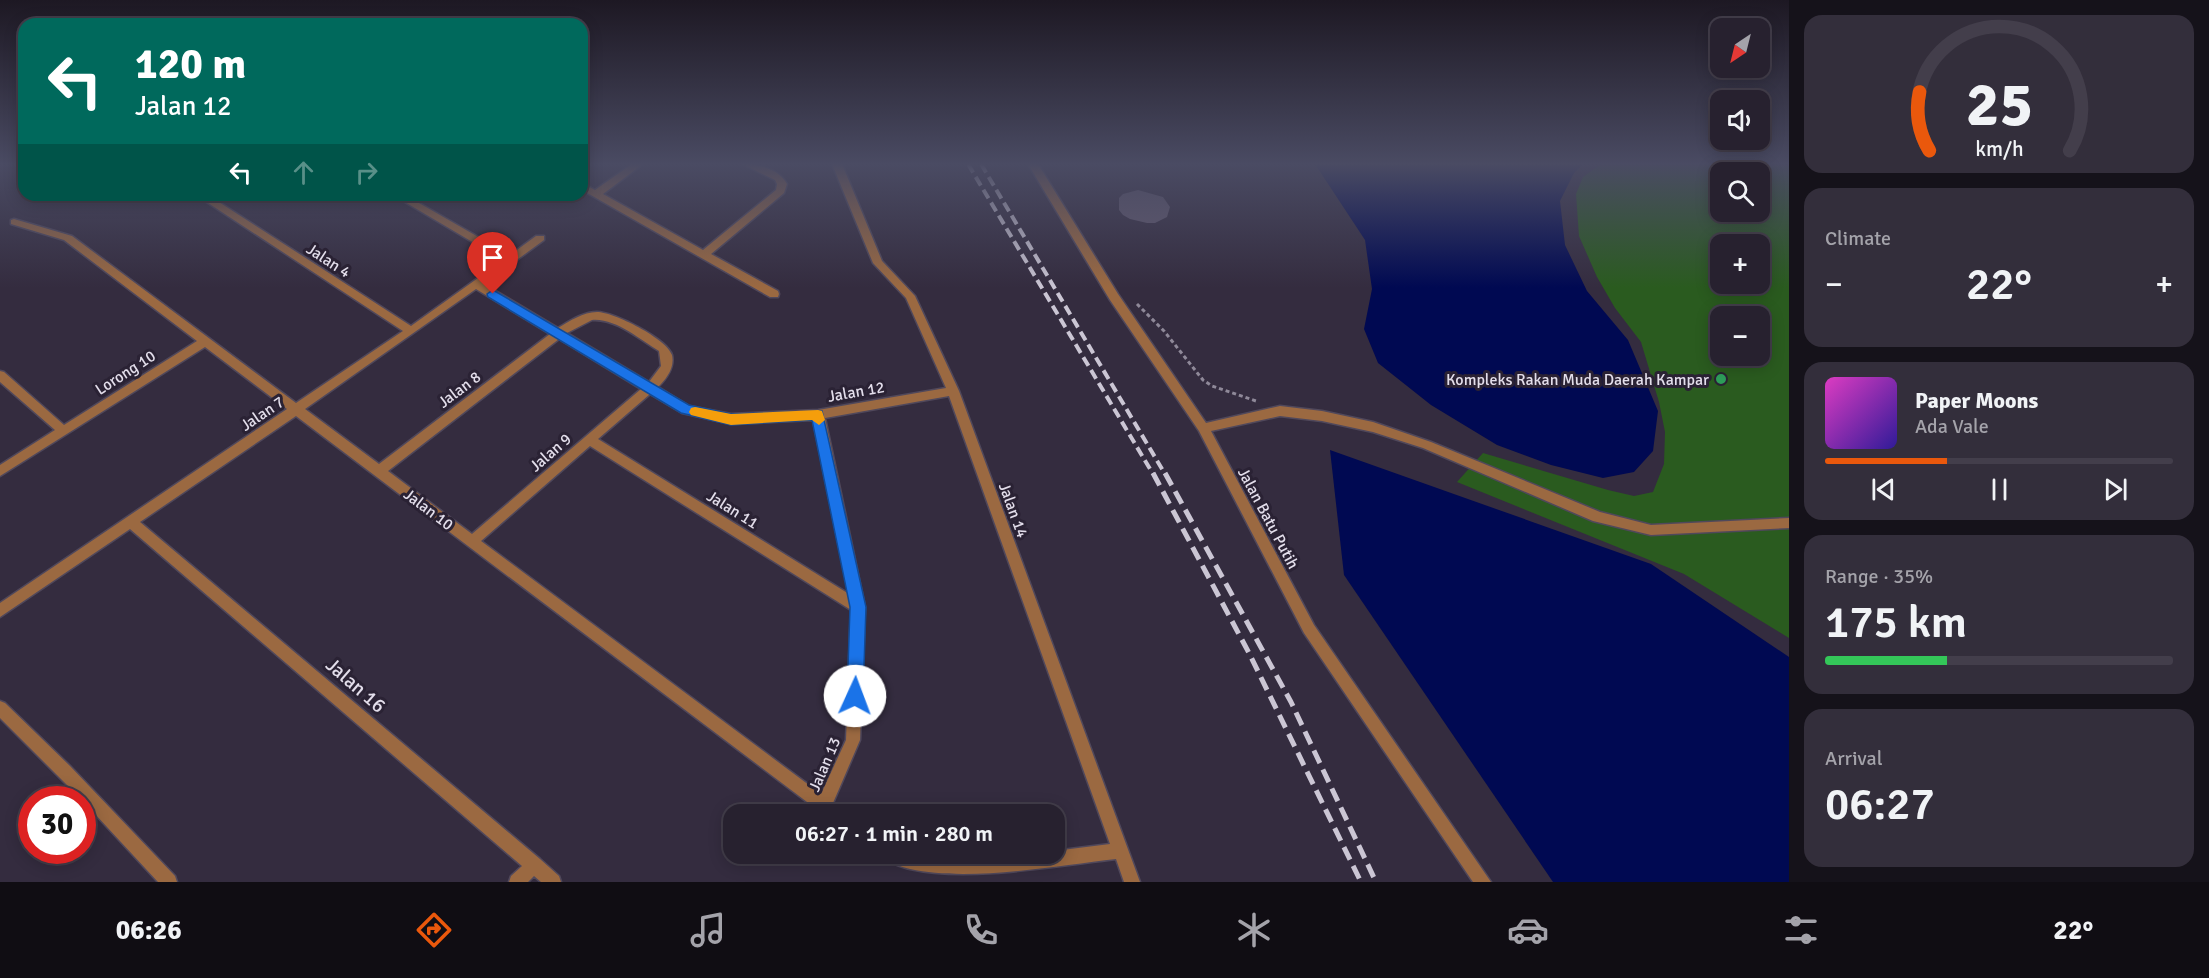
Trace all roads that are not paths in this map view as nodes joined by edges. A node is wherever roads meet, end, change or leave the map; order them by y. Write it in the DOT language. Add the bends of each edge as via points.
graph roads {
  1 [pos="217,205"];
  2 [pos="416,205"];
  3 [pos="618,205"];
  4 [pos="764,205"];
  5 [pos="854,205"];
  6 [pos="1058,205"];
  7 [pos="14,222"];
  8 [pos="540,238"];
  9 [pos="703,255"];
  10 [pos="506,263"];
  11 [pos="476,284"];
  12 [pos="774,294"];
  13 [pos="411,331"];
  14 [pos="559,333"];
  15 [pos="205,341"];
  16 [pos="0,375"];
  17 [pos="650,388"];
  18 [pos="953,391"];
  19 [pos="296,409"];
  20 [pos="818,415"];
  21 [pos="1203,428"];
  22 [pos="63,431"];
  23 [pos="590,440"];
  24 [pos="0,471"];
  25 [pos="379,471"];
  26 [pos="130,521"];
  27 [pos="1789,523"];
  28 [pos="472,541"];
  29 [pos="858,607"];
  30 [pos="0,611"];
  31 [pos="0,708"];
  32 [pos="822,804"];
  33 [pos="832,804"];
  34 [pos="1120,851"];
  35 [pos="1065,856"];
  36 [pos="929,864"];
  37 [pos="982,864"];
  38 [pos="534,865"];
  39 [pos="169,882"];
  40 [pos="517,882"];
  41 [pos="553,882"];
  42 [pos="1132,882"];
  43 [pos="1483,882"];
  1 -- 13 [label="street, Jalan 4"];
  2 -- 10 [label="street" via="490,248"];
  3 -- 9 [label="street"];
  4 -- 9 [label="street"];
  5 -- 18 [label="street, Jalan 14" via="878,263 910,296"];
  6 -- 21 [label="street, Jalan Batu Putih" via="1114,297"];
  7 -- 15 [label="street, Jalan 10" via="68,238"];
  8 -- 10 [label="street, Jalan 7"];
  9 -- 12 [label="street"];
  10 -- 11 [label="street, Jalan 7"];
  11 -- 13 [label="street, Jalan 7"];
  11 -- 14 [label="street, Jalan 12"];
  13 -- 19 [label="street, Jalan 7"];
  14 -- 17 [label="street, Jalan 12"];
  14 -- 17 [label="street, Jalan 8" via="597,315 638,333 664,349 667,356 665,373"];
  14 -- 25 [label="street, Jalan 8"];
  15 -- 19 [label="street, Jalan 10"];
  15 -- 22 [label="street, Lorong 10"];
  16 -- 22 [label="street"];
  17 -- 20 [label="street, Jalan 12" via="686,410 731,419"];
  17 -- 23 [label="street, Jalan 9"];
  18 -- 20 [label="street, Jalan 12"];
  18 -- 34 [label="street, Jalan 14"];
  19 -- 25 [label="street, Jalan 10"];
  19 -- 26 [label="street, Jalan 7"];
  20 -- 29 [label="street, Jalan 13"];
  21 -- 27 [label="street" via="1280,411 1322,416 1427,445 1598,517 1651,530"];
  21 -- 43 [label="street, Jalan Batu Putih" via="1309,629"];
  22 -- 24 [label="street, Lorong 10"];
  23 -- 28 [label="street, Jalan 9"];
  23 -- 29 [label="street, Jalan 11"];
  25 -- 28 [label="street, Jalan 10"];
  26 -- 30 [label="street, Jalan 7"];
  26 -- 38 [label="street, Jalan 16"];
  28 -- 32 [label="street, Jalan 10"];
  29 -- 33 [label="street, Jalan 13" via="854,740"];
  31 -- 39 [label="street"];
  34 -- 35 [label="street"];
  34 -- 42 [label="street, Jalan 14"];
  36 -- 37 [label="street"];
  38 -- 40 [label="street"];
  38 -- 41 [label="street, Jalan 16"];
}
